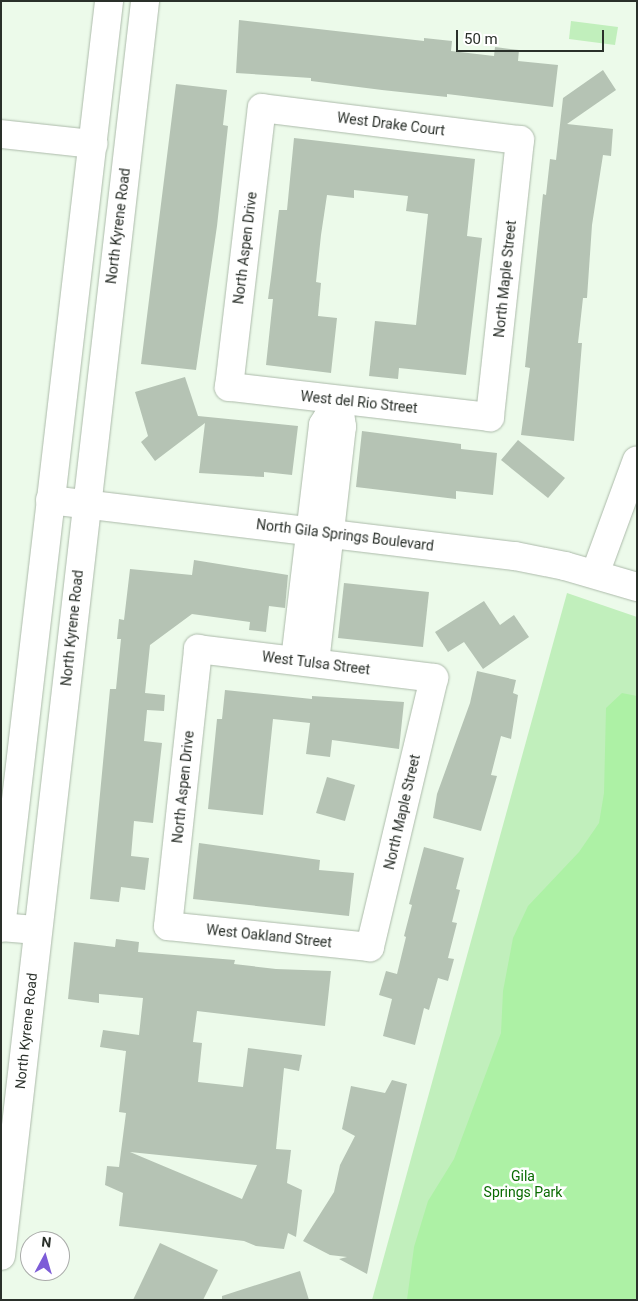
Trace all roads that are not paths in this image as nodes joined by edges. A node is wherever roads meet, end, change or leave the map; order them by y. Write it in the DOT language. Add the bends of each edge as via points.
graph roads {
  1 [pos="109,1"];
  2 [pos="144,1"];
  3 [pos="262,108"];
  4 [pos="1,134"];
  5 [pos="520,140"];
  6 [pos="93,144"];
  7 [pos="229,387"];
  8 [pos="338,400"];
  9 [pos="490,417"];
  10 [pos="637,460"];
  11 [pos="50,500"];
  12 [pos="85,505"];
  13 [pos="319,531"];
  14 [pos="595,574"];
  15 [pos="637,587"];
  16 [pos="198,649"];
  17 [pos="305,662"];
  18 [pos="434,678"];
  19 [pos="168,926"];
  20 [pos="1,927"];
  21 [pos="37,930"];
  22 [pos="370,947"];
  23 [pos="1,1256"];
  1 -- 6 [label="street"];
  2 -- 12 [label="street, North Kyrene Road"];
  3 -- 5 [label="street, West Drake Court"];
  3 -- 7 [label="street, North Aspen Drive"];
  4 -- 6 [label="street"];
  5 -- 9 [label="street, North Maple Street"];
  6 -- 11 [label="street"];
  7 -- 8 [label="street, West del Rio Street"];
  8 -- 9 [label="street, West del Rio Street"];
  8 -- 13 [label="street" via="323,425"];
  10 -- 14 [label="street"];
  11 -- 12 [label="street, North Gila Springs Boulevard"];
  11 -- 20 [label="street"];
  12 -- 13 [label="street, North Gila Springs Boulevard"];
  12 -- 21 [label="street, North Kyrene Road"];
  13 -- 14 [label="street, North Gila Springs Boulevard" via="515,556"];
  13 -- 17 [label="street"];
  14 -- 15 [label="street, North Gila Springs Boulevard"];
  16 -- 17 [label="street, West Tulsa Street"];
  16 -- 19 [label="street, North Aspen Drive"];
  17 -- 18 [label="street, West Tulsa Street"];
  18 -- 22 [label="street, North Maple Street"];
  19 -- 22 [label="street, West Oakland Street"];
  20 -- 21 [label="street"];
  21 -- 23 [label="street, North Kyrene Road"];
}
